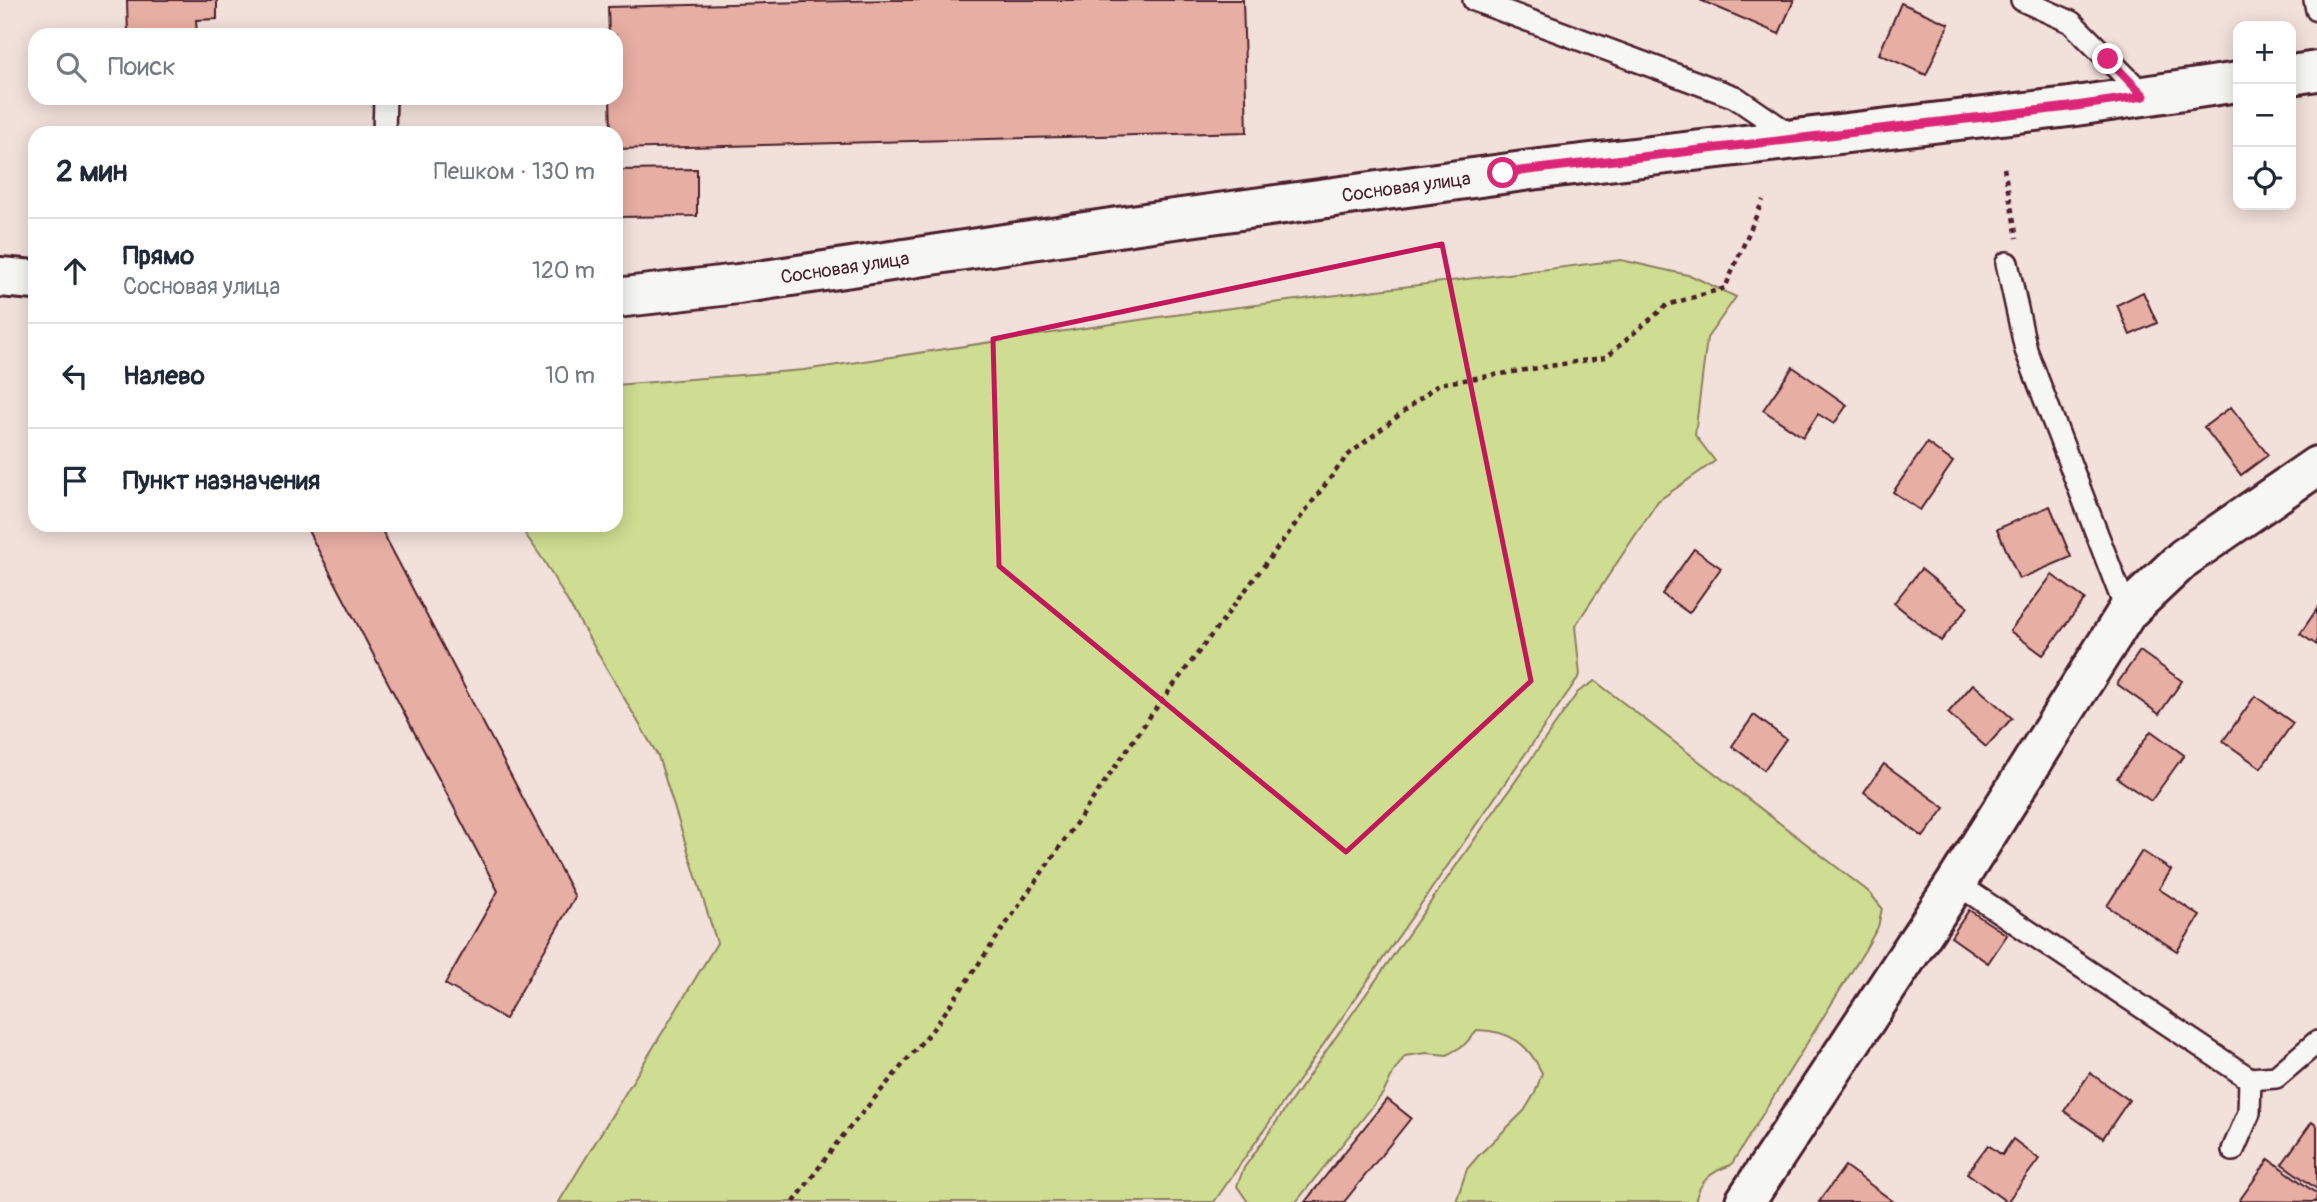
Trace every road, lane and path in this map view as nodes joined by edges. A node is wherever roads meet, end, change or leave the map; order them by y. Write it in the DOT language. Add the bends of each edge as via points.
graph roads {
  1 [pos="1474,0"];
  2 [pos="2022,0"];
  3 [pos="2315,0"];
  4 [pos="2317,10"];
  5 [pos="2317,71"];
  6 [pos="2296,74"];
  7 [pos="2233,83"];
  8 [pos="2144,96"];
  9 [pos="385,105"];
  10 [pos="383,126"];
  11 [pos="1795,139"];
  12 [pos="2004,168"];
  13 [pos="1763,200"];
  14 [pos="2014,222"];
  15 [pos="2007,263"];
  16 [pos="0,276"];
  17 [pos="28,279"];
  18 [pos="623,297"];
  19 [pos="2317,466"];
  20 [pos="2127,612"];
  21 [pos="1956,883"];
  22 [pos="2317,1042"];
  23 [pos="2250,1079"];
  24 [pos="2233,1150"];
  25 [pos="794,1202"];
  26 [pos="1745,1202"];
  1 -- 11 [label="lane" via="1735,97"];
  2 -- 8 [label="lane" via="2071,22"];
  3 -- 4 [label="lane"];
  5 -- 6 [label="street"];
  7 -- 8 [label="street, Сосновая улица"];
  8 -- 11 [label="street, Сосновая улица"];
  9 -- 10 [label="lane"];
  11 -- 18 [label="street, Сосновая улица" via="1531,170"];
  12 -- 14 [label="path"];
  13 -- 25 [label="path" via="1725,288 1667,305 1606,357 1439,384 1347,456 1151,715 937,1024 836,1144"];
  15 -- 20 [label="lane" via="2026,350"];
  16 -- 17 [label="street"];
  19 -- 20 [label="street" via="2184,558"];
  20 -- 21 [label="street"];
  21 -- 23 [label="lane"];
  21 -- 26 [label="street"];
  22 -- 23 [label="lane" via="2276,1077"];
  23 -- 24 [label="lane" via="2249,1113"];
}
